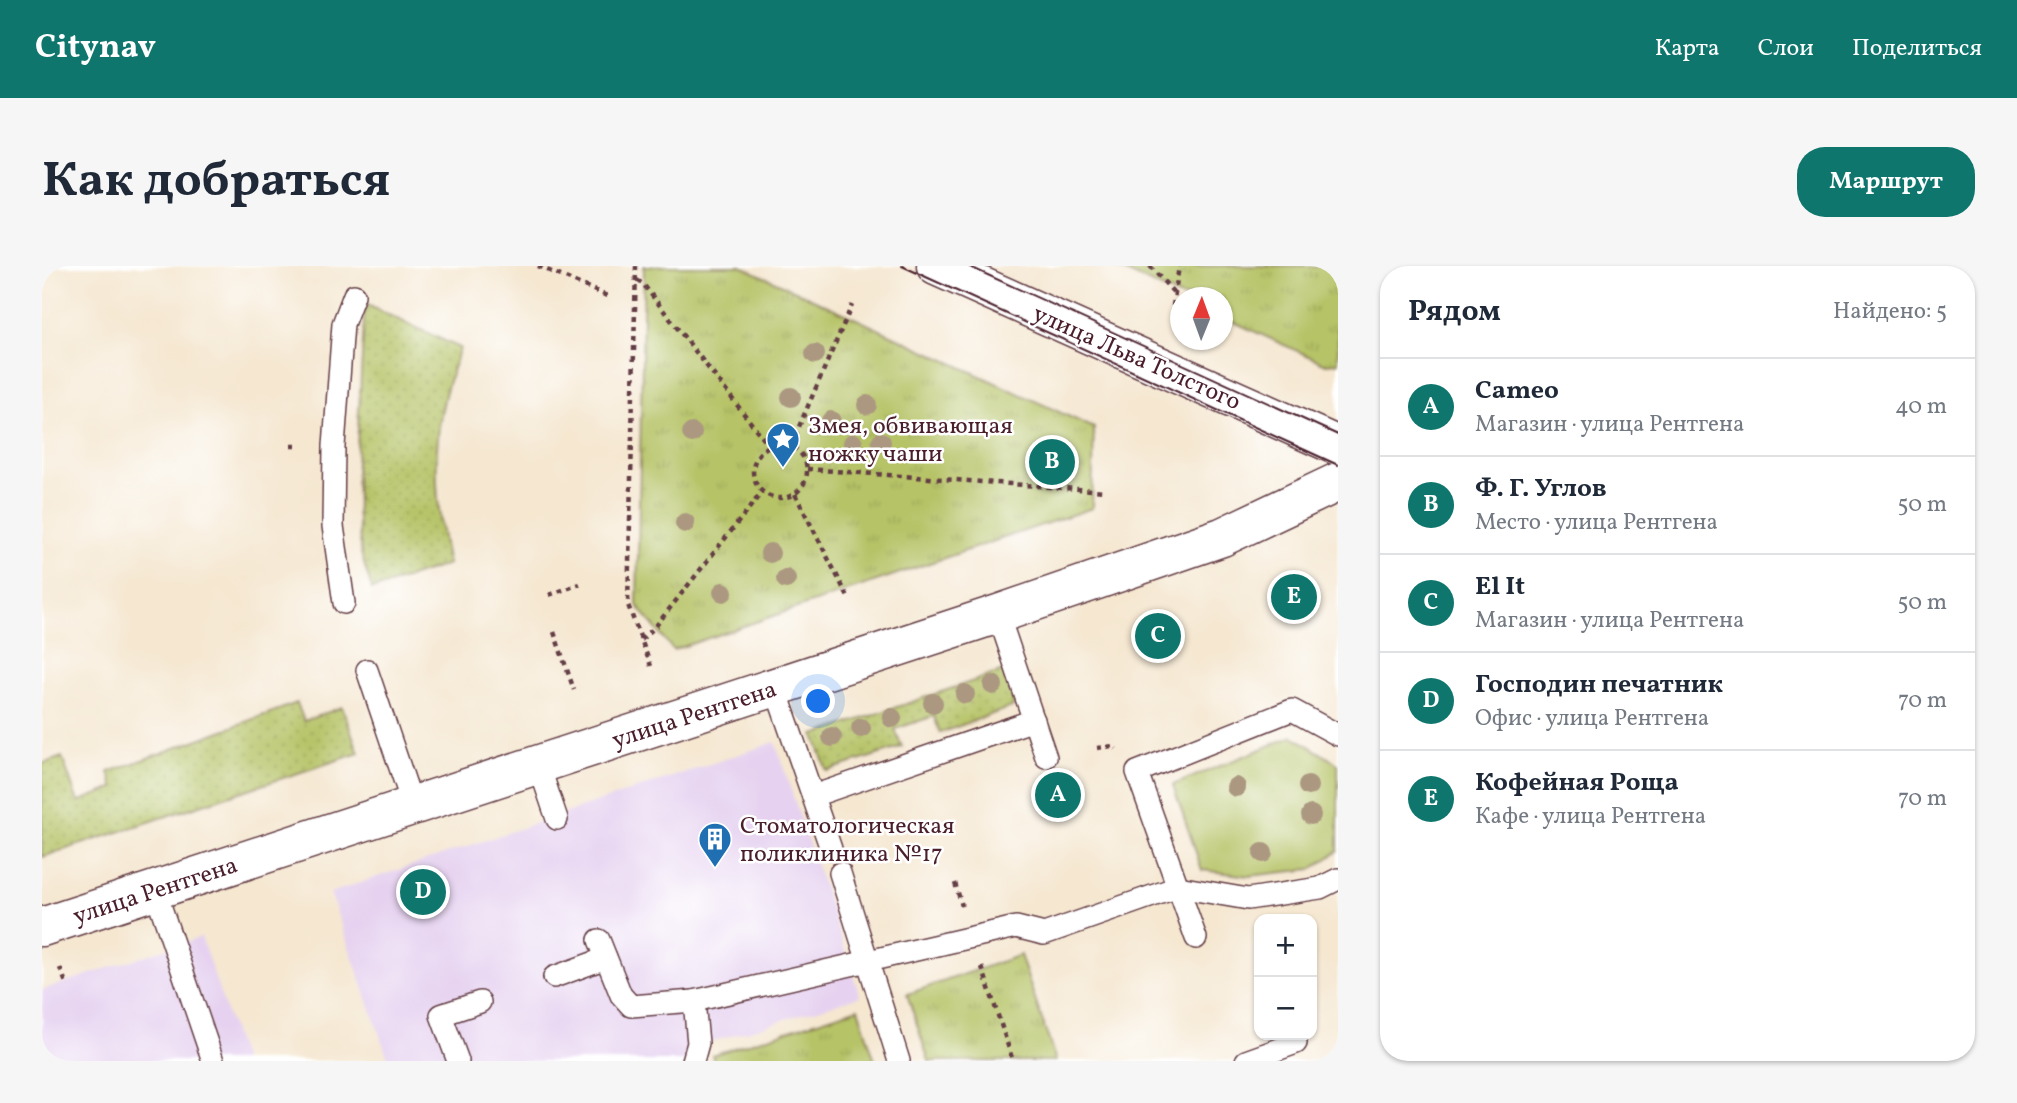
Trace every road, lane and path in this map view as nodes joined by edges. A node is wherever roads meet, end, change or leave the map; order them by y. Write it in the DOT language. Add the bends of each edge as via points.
graph roads {
  1 [pos="538,266"];
  2 [pos="636,266"];
  3 [pos="936,266"];
  4 [pos="1150,266"];
  5 [pos="1179,266"];
  6 [pos="636,280"];
  7 [pos="1176,287"];
  8 [pos="1170,289"];
  9 [pos="354,295"];
  10 [pos="607,296"];
  11 [pos="852,305"];
  12 [pos="791,445"];
  13 [pos="769,446"];
  14 [pos="1338,446"];
  15 [pos="807,469"];
  16 [pos="1338,482"];
  17 [pos="1104,491"];
  18 [pos="762,492"];
  19 [pos="795,494"];
  20 [pos="580,584"];
  21 [pos="550,594"];
  22 [pos="849,599"];
  23 [pos="344,603"];
  24 [pos="998,614"];
  25 [pos="554,632"];
  26 [pos="641,640"];
  27 [pos="651,666"];
  28 [pos="367,670"];
  29 [pos="775,687"];
  30 [pos="574,690"];
  31 [pos="1034,720"];
  32 [pos="1338,735"];
  33 [pos="1046,757"];
  34 [pos="539,765"];
  35 [pos="813,796"];
  36 [pos="413,806"];
  37 [pos="557,819"];
  38 [pos="831,849"];
  39 [pos="840,873"];
  40 [pos="1338,879"];
  41 [pos="1178,887"];
  42 [pos="155,890"];
  43 [pos="42,927"];
  44 [pos="1196,938"];
  45 [pos="868,962"];
  46 [pos="60,968"];
  47 [pos="554,977"];
  48 [pos="66,983"];
  49 [pos="694,1001"];
  50 [pos="480,1002"];
  51 [pos="1296,1043"];
  52 [pos="1240,1056"];
  53 [pos="212,1061"];
  54 [pos="458,1061"];
  55 [pos="693,1061"];
  56 [pos="899,1061"];
  1 -- 10 [label="path"];
  2 -- 6 [label="path"];
  3 -- 14 [label="street, улица Льва Толстого"];
  4 -- 8 [label="path"];
  5 -- 7 [label="path"];
  6 -- 13 [label="path"];
  6 -- 26 [label="path" via="628,605"];
  9 -- 23 [label="lane" via="344,324 334,446 333,526"];
  11 -- 12 [label="path"];
  12 -- 13 [label="path"];
  12 -- 15 [label="path" via="802,455"];
  13 -- 18 [label="path" via="754,462 755,482"];
  15 -- 17 [label="path"];
  15 -- 19 [label="path"];
  16 -- 24 [label="street, улица Рентгена" via="1222,537"];
  18 -- 19 [label="path" via="778,498"];
  18 -- 26 [label="path"];
  19 -- 22 [label="path"];
  20 -- 21 [label="path"];
  24 -- 29 [label="street, улица Рентгена"];
  24 -- 31 [label="lane"];
  25 -- 30 [label="path"];
  26 -- 27 [label="path"];
  28 -- 36 [label="lane"];
  29 -- 34 [label="street, улица Рентгена"];
  29 -- 35 [label="lane"];
  31 -- 33 [label="lane"];
  31 -- 35 [label="lane"];
  32 -- 41 [label="lane" via="1292,710 1137,772"];
  34 -- 36 [label="street, улица Рентгена"];
  34 -- 37 [label="lane"];
  35 -- 38 [label="lane"];
  36 -- 42 [label="street, улица Рентгена"];
  39 -- 45 [label="lane"];
  40 -- 41 [label="lane" via="1320,888 1248,900"];
  41 -- 44 [label="lane"];
  41 -- 45 [label="lane" via="1044,934 1016,926"];
  42 -- 43 [label="street, улица Рентгена"];
  42 -- 53 [label="lane"];
  45 -- 49 [label="lane"];
  45 -- 56 [label="lane"];
  46 -- 48 [label="path"];
  47 -- 49 [label="lane" via="602,949 621,995 631,1006"];
  49 -- 55 [label="lane" via="698,1043"];
  50 -- 54 [label="lane" via="441,1015"];
  51 -- 52 [label="lane"];
}
